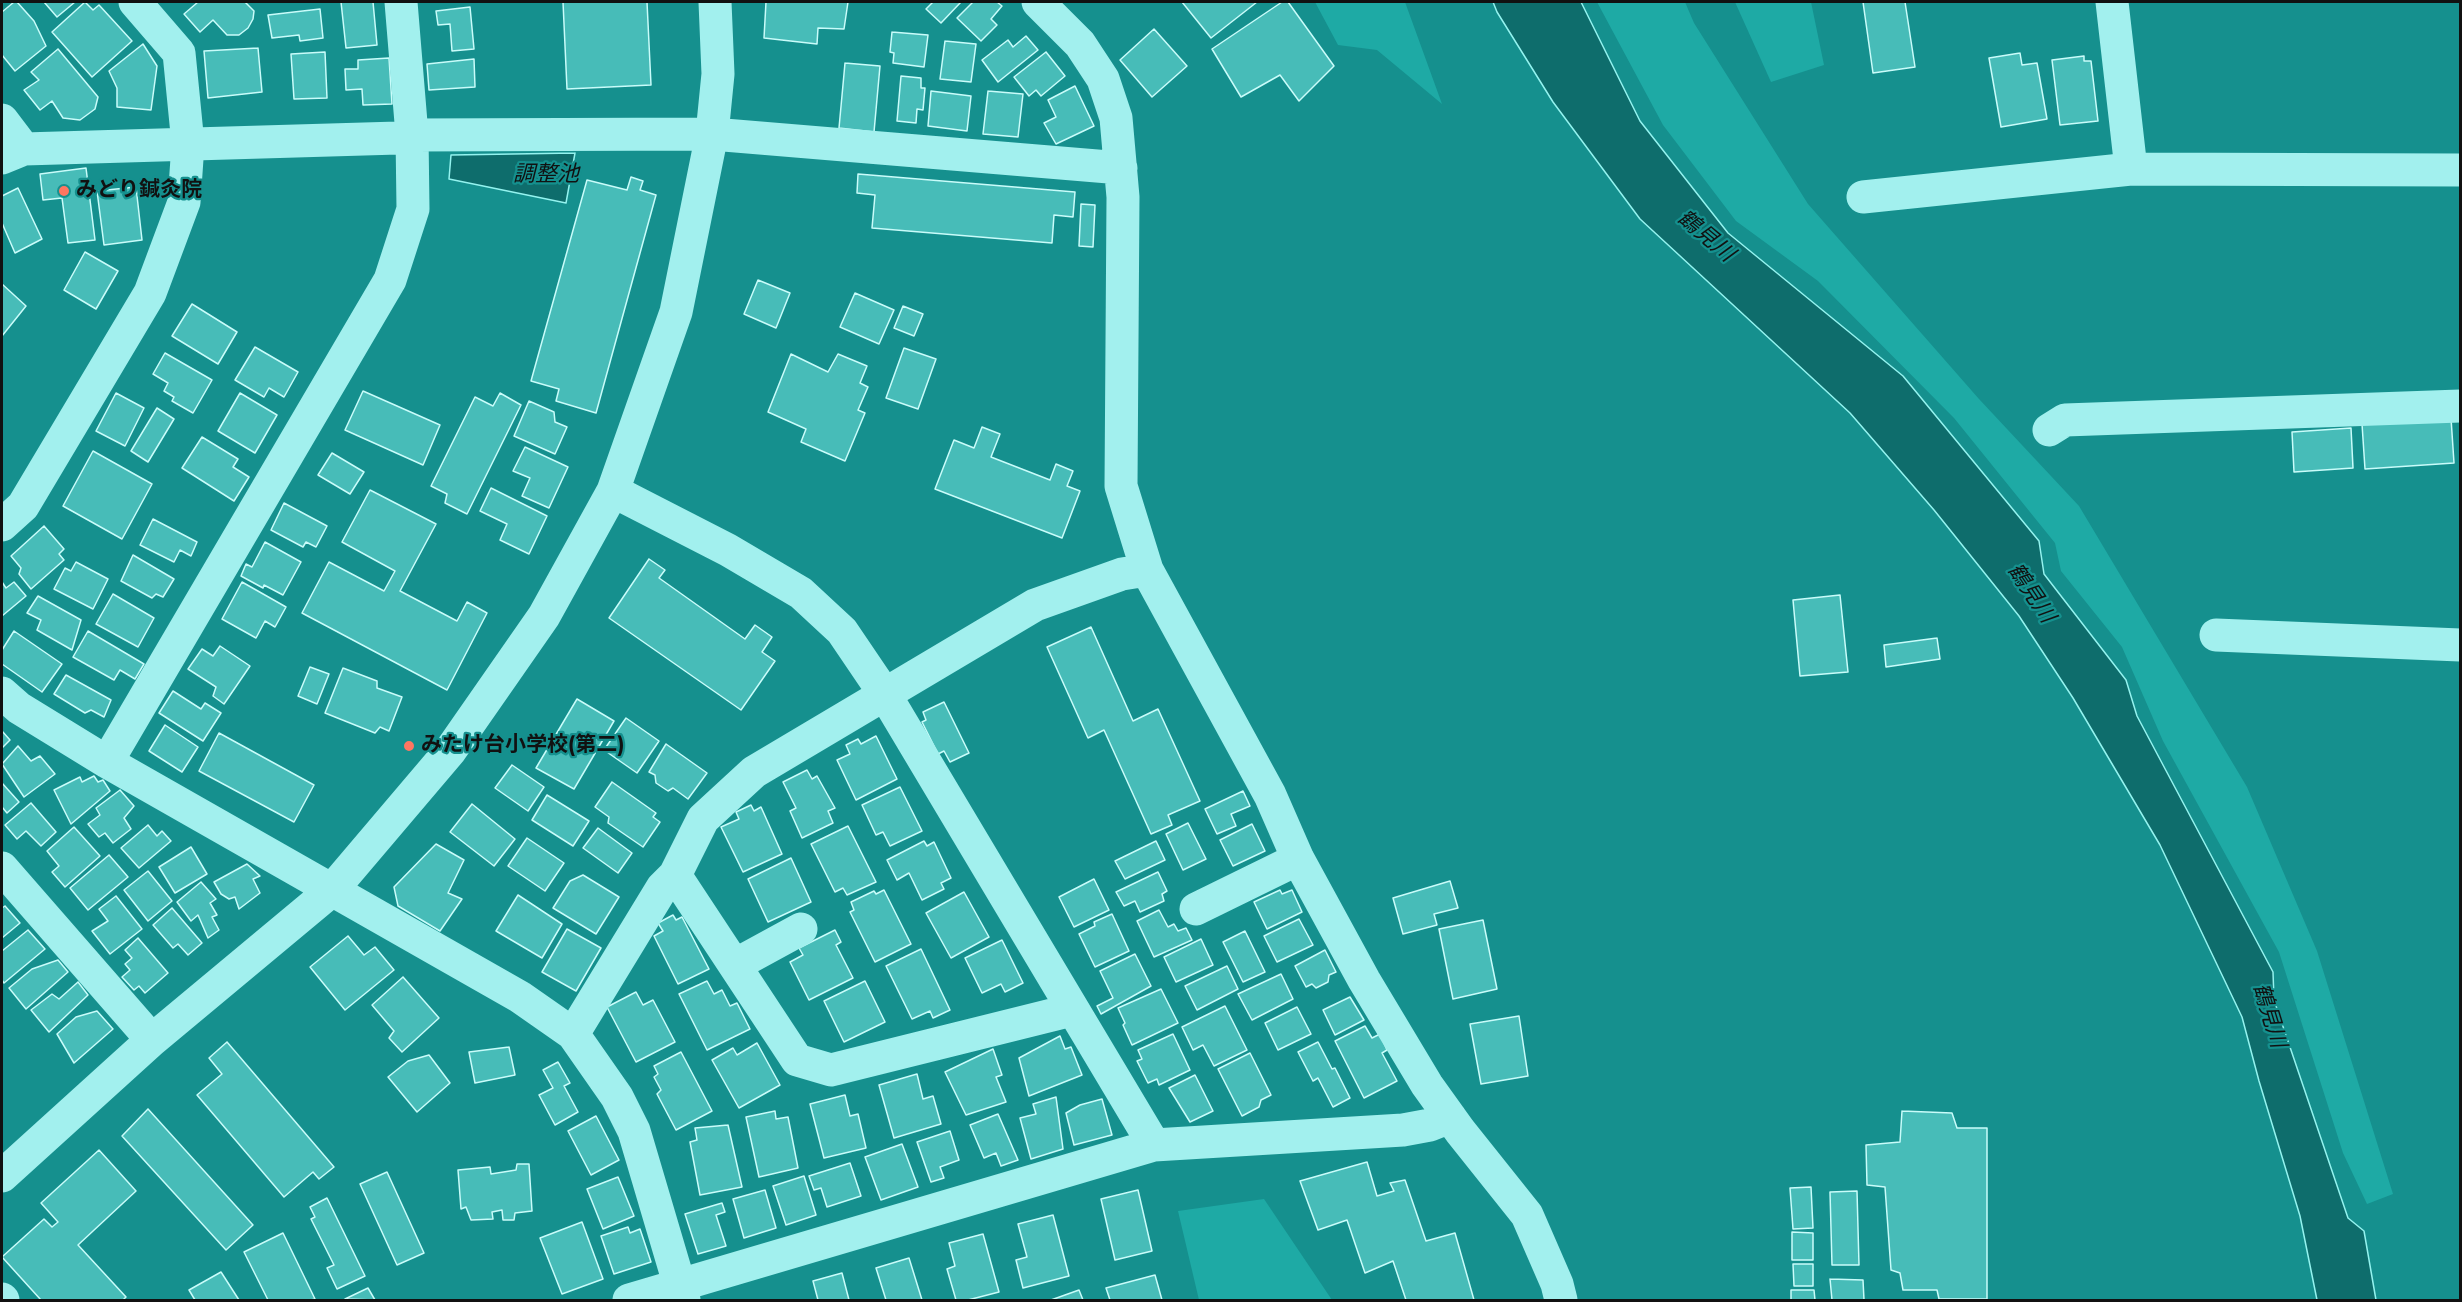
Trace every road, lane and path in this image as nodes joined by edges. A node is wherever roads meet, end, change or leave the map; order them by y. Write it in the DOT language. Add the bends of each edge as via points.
graph roads {
  1 [pos="135,2"];
  2 [pos="401,2"];
  3 [pos="714,2"];
  4 [pos="1038,2"];
  5 [pos="2112,2"];
  6 [pos="2,120"];
  7 [pos="712,134"];
  8 [pos="412,135"];
  9 [pos="188,144"];
  10 [pos="13,153"];
  11 [pos="1121,168"];
  12 [pos="2131,169"];
  13 [pos="2460,170"];
  14 [pos="1863,197"];
  15 [pos="2460,406"];
  16 [pos="2049,430"];
  17 [pos="613,491"];
  18 [pos="2,525"];
  19 [pos="1147,570"];
  20 [pos="2216,635"];
  21 [pos="2460,645"];
  22 [pos="2,693"];
  23 [pos="884,693"];
  24 [pos="107,762"];
  25 [pos="1298,859"];
  26 [pos="2,868"];
  27 [pos="675,874"];
  28 [pos="332,890"];
  29 [pos="1196,909"];
  30 [pos="801,929"];
  31 [pos="735,965"];
  32 [pos="1072,1010"];
  33 [pos="573,1034"];
  34 [pos="152,1040"];
  35 [pos="1450,1117"];
  36 [pos="1154,1145"];
  37 [pos="2,1176"];
  38 [pos="682,1293"];
  39 [pos="629,1300"];
  40 [pos="1561,1300"];
  1 -- 9 [label="street" via="179,52"];
  2 -- 8 [label="street"];
  3 -- 7 [label="street" via="718,74"];
  4 -- 11 [label="street" via="1080,44 1103,79 1116,118"];
  5 -- 12 [label="street"];
  6 -- 10 [label="street"];
  7 -- 8 [label="street"];
  7 -- 11 [label="street"];
  7 -- 17 [label="street" via="676,312"];
  8 -- 9 [label="street"];
  8 -- 24 [label="street" via="413,209 390,280"];
  9 -- 10 [label="street"];
  9 -- 18 [label="street" via="184,202 150,292 23,506"];
  11 -- 19 [label="street" via="1121,486"];
  12 -- 13 [label="street"];
  12 -- 14 [label="street"];
  15 -- 16 [label="street" via="2065,420"];
  17 -- 23 [label="street" via="801,593 842,631"];
  17 -- 28 [label="street" via="544,616 450,751"];
  19 -- 23 [label="street" via="1122,574 1035,605"];
  19 -- 25 [label="street" via="1270,795"];
  20 -- 21 [label="street"];
  22 -- 24 [label="street" via="19,708"];
  23 -- 27 [label="street" via="754,772 703,819"];
  23 -- 32 [label="street"];
  24 -- 28 [label="street"];
  25 -- 29 [label="street"];
  25 -- 35 [label="street" via="1364,980"];
  26 -- 34 [label="street"];
  27 -- 31 [label="street"];
  27 -- 33 [label="street" via="662,888"];
  28 -- 33 [label="street" via="520,997"];
  28 -- 34 [label="street"];
  30 -- 31 [label="street"];
  31 -- 32 [label="street" via="797,1060 831,1070"];
  32 -- 36 [label="street"];
  33 -- 38 [label="street" via="617,1097 634,1131"];
  34 -- 37 [label="street"];
  35 -- 36 [label="street" via="1403,1130"];
  35 -- 40 [label="street" via="1527,1215"];
  36 -- 38 [label="street"];
  38 -- 39 [label="street"];
}
